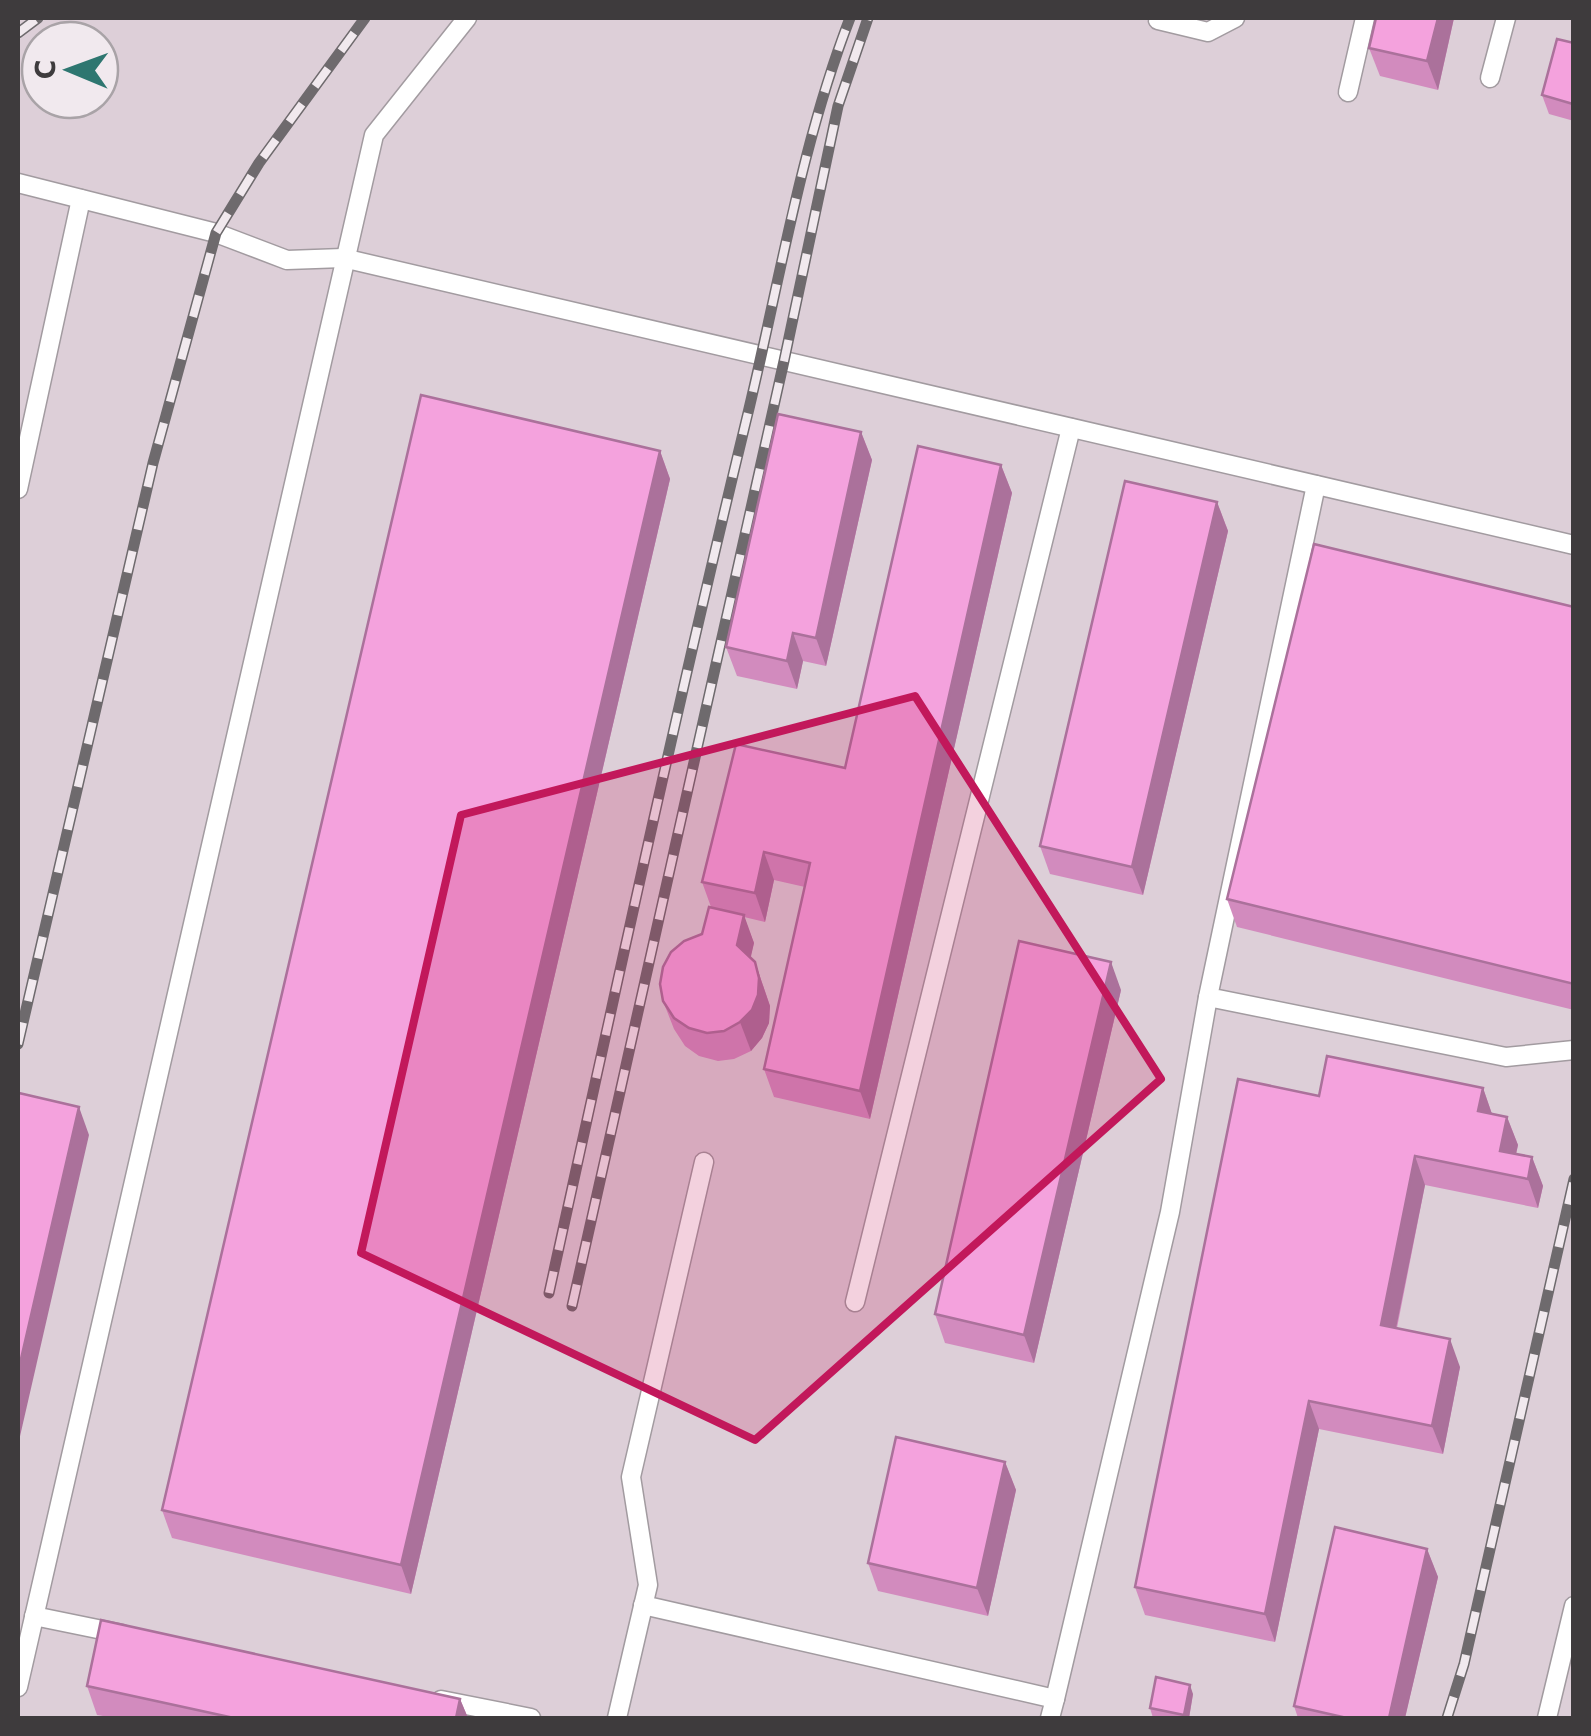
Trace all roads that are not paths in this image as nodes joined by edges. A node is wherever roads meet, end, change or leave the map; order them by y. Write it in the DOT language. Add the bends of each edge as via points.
graph roads {
  1 [pos="467,18"];
  2 [pos="1234,18"];
  3 [pos="1365,18"];
  4 [pos="1506,18"];
  5 [pos="1158,20"];
  6 [pos="1490,78"];
  7 [pos="1348,92"];
  8 [pos="18,183"];
  9 [pos="81,199"];
  10 [pos="344,258"];
  11 [pos="1070,428"];
  12 [pos="1316,485"];
  13 [pos="18,489"];
  14 [pos="1574,546"];
  15 [pos="1208,997"];
  16 [pos="1574,1050"];
  17 [pos="704,1162"];
  18 [pos="855,1302"];
  19 [pos="643,1606"];
  20 [pos="1574,1606"];
  21 [pos="34,1616"];
  22 [pos="149,1640"];
  23 [pos="1566,1673"];
  24 [pos="18,1687"];
  25 [pos="416,1695"];
  26 [pos="1055,1699"];
  27 [pos="531,1718"];
  28 [pos="617,1718"];
  29 [pos="1050,1718"];
  30 [pos="1548,1718"];
  1 -- 10 [label="lane" via="374,135"];
  2 -- 5 [label="lane" via="1208,32"];
  3 -- 7 [label="lane"];
  4 -- 6 [label="lane"];
  8 -- 9 [label="lane"];
  9 -- 10 [label="lane" via="216,233 286,260"];
  9 -- 13 [label="lane"];
  10 -- 11 [label="lane"];
  10 -- 21 [label="lane"];
  11 -- 12 [label="lane"];
  11 -- 18 [label="lane"];
  12 -- 14 [label="lane"];
  12 -- 15 [label="lane"];
  15 -- 16 [label="lane" via="1506,1057"];
  15 -- 26 [label="lane" via="1170,1212"];
  17 -- 19 [label="lane" via="631,1478 648,1584"];
  19 -- 26 [label="lane"];
  19 -- 28 [label="lane"];
  20 -- 23 [label="lane"];
  21 -- 22 [label="lane"];
  21 -- 24 [label="lane"];
  23 -- 30 [label="lane"];
  25 -- 27 [label="lane"];
  26 -- 29 [label="lane"];
}
